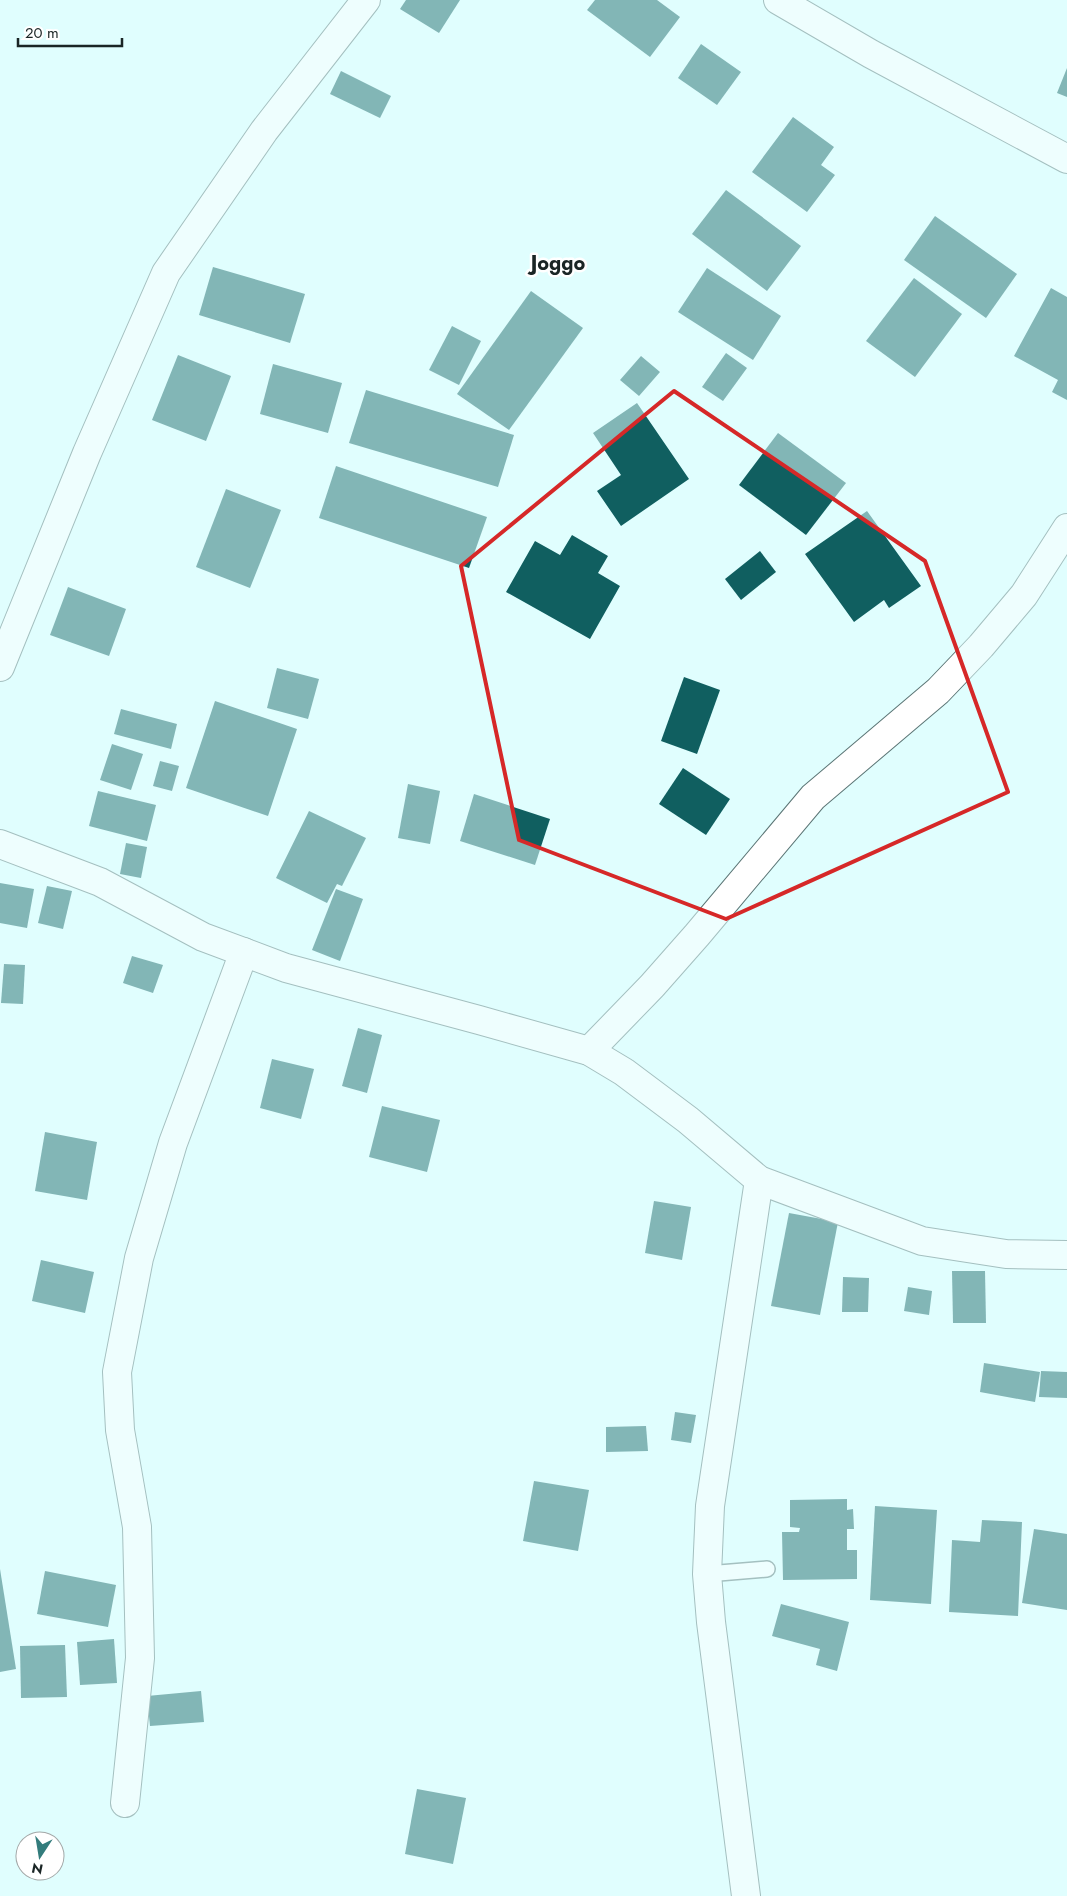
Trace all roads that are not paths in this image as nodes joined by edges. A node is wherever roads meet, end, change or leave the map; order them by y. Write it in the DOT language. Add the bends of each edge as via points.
graph roads {
  1 [pos="366,0"];
  2 [pos="778,0"];
  3 [pos="1067,159"];
  4 [pos="1067,528"];
  5 [pos="0,667"];
  6 [pos="0,844"];
  7 [pos="244,952"];
  8 [pos="589,1052"];
  9 [pos="759,1180"];
  10 [pos="1067,1255"];
  11 [pos="768,1569"];
  12 [pos="707,1574"];
  13 [pos="126,1803"];
  14 [pos="746,1896"];
  1 -- 5 [label="street" via="264,131 166,273 87,453"];
  2 -- 3 [label="street" via="870,54"];
  4 -- 8 [label="street" via="1024,595 981,646 938,691 814,797 658,979"];
  6 -- 7 [label="street" via="100,882 203,937"];
  7 -- 8 [label="street" via="286,968"];
  7 -- 13 [label="street" via="170,1153 139,1258 117,1372 120,1430 137,1527 140,1658"];
  8 -- 9 [label="street" via="624,1072 688,1120"];
  9 -- 10 [label="street" via="922,1241 1006,1254"];
  9 -- 12 [label="street" via="710,1506"];
  11 -- 12 [label="lane"];
  12 -- 14 [label="street"];
}
